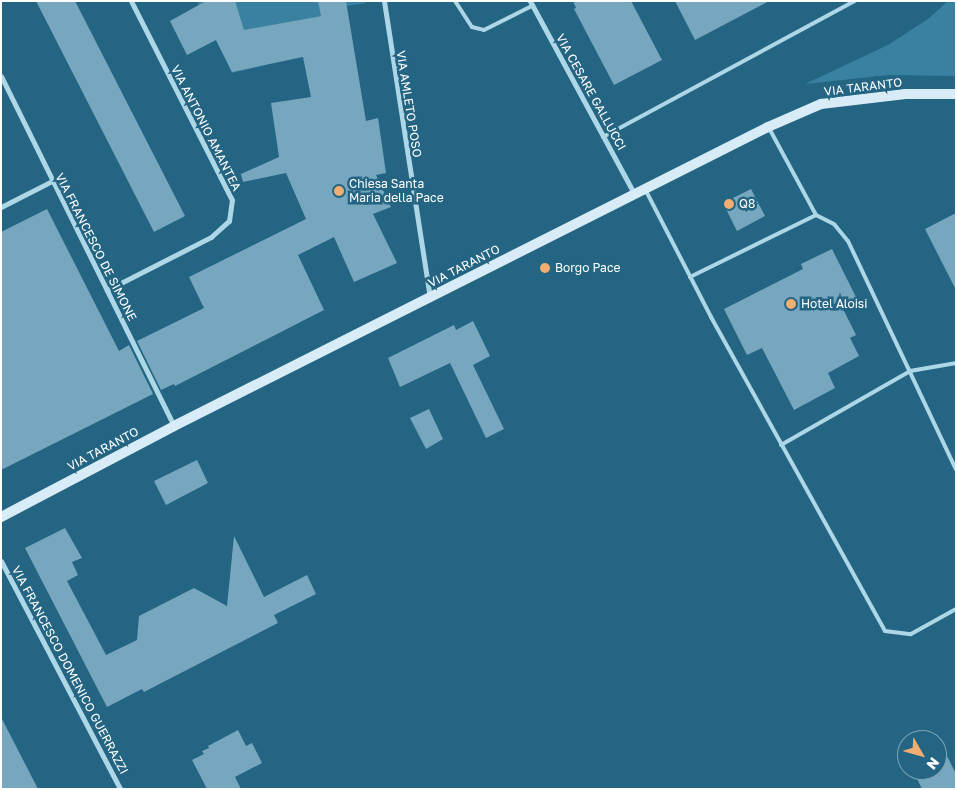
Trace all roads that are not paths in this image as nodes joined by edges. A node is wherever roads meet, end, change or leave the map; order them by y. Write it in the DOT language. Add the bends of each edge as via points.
graph roads {
  1 [pos="130,1"];
  2 [pos="384,1"];
  3 [pos="456,1"];
  4 [pos="855,1"];
  5 [pos="531,4"];
  6 [pos="1,76"];
  7 [pos="956,94"];
  8 [pos="768,126"];
  9 [pos="603,136"];
  10 [pos="52,181"];
  11 [pos="644,188"];
  12 [pos="634,193"];
  13 [pos="1,206"];
  14 [pos="816,215"];
  15 [pos="690,277"];
  16 [pos="107,290"];
  17 [pos="430,298"];
  18 [pos="956,363"];
  19 [pos="910,371"];
  20 [pos="174,426"];
  21 [pos="781,445"];
  22 [pos="956,469"];
  23 [pos="1,518"];
  24 [pos="1,560"];
  25 [pos="956,609"];
  26 [pos="120,789"];
  1 -- 16 [label="street, VIA ANTONIO AMANTEA" via="232,200 229,221 211,237"];
  2 -- 17 [label="street, VIA AMLETO POSO"];
  3 -- 5 [label="lane" via="472,27 484,30"];
  4 -- 9 [label="lane"];
  5 -- 9 [label="street, VIA CESARE GALLUCCI"];
  6 -- 10 [label="street, VIA FRANCESCO DE SIMONE"];
  7 -- 8 [label="main road, VIA TARANTO" via="905,94 821,104"];
  8 -- 11 [label="main road, VIA TARANTO"];
  8 -- 14 [label="lane"];
  9 -- 12 [label="street, VIA CESARE GALLUCCI"];
  10 -- 13 [label="street"];
  10 -- 16 [label="street, VIA FRANCESCO DE SIMONE"];
  11 -- 12 [label="main road, VIA TARANTO"];
  11 -- 15 [label="lane"];
  12 -- 17 [label="main road, VIA TARANTO"];
  14 -- 15 [label="lane"];
  14 -- 19 [label="lane" via="834,224 848,241"];
  15 -- 21 [label="lane"];
  16 -- 20 [label="street, VIA FRANCESCO DE SIMONE"];
  17 -- 20 [label="main road, VIA TARANTO"];
  18 -- 19 [label="lane"];
  19 -- 21 [label="lane"];
  19 -- 22 [label="lane"];
  20 -- 23 [label="main road, VIA TARANTO"];
  21 -- 25 [label="lane" via="885,631 911,634"];
  24 -- 26 [label="street, VIA FRANCESCO DOMENICO GUERRAZZI"];
}
